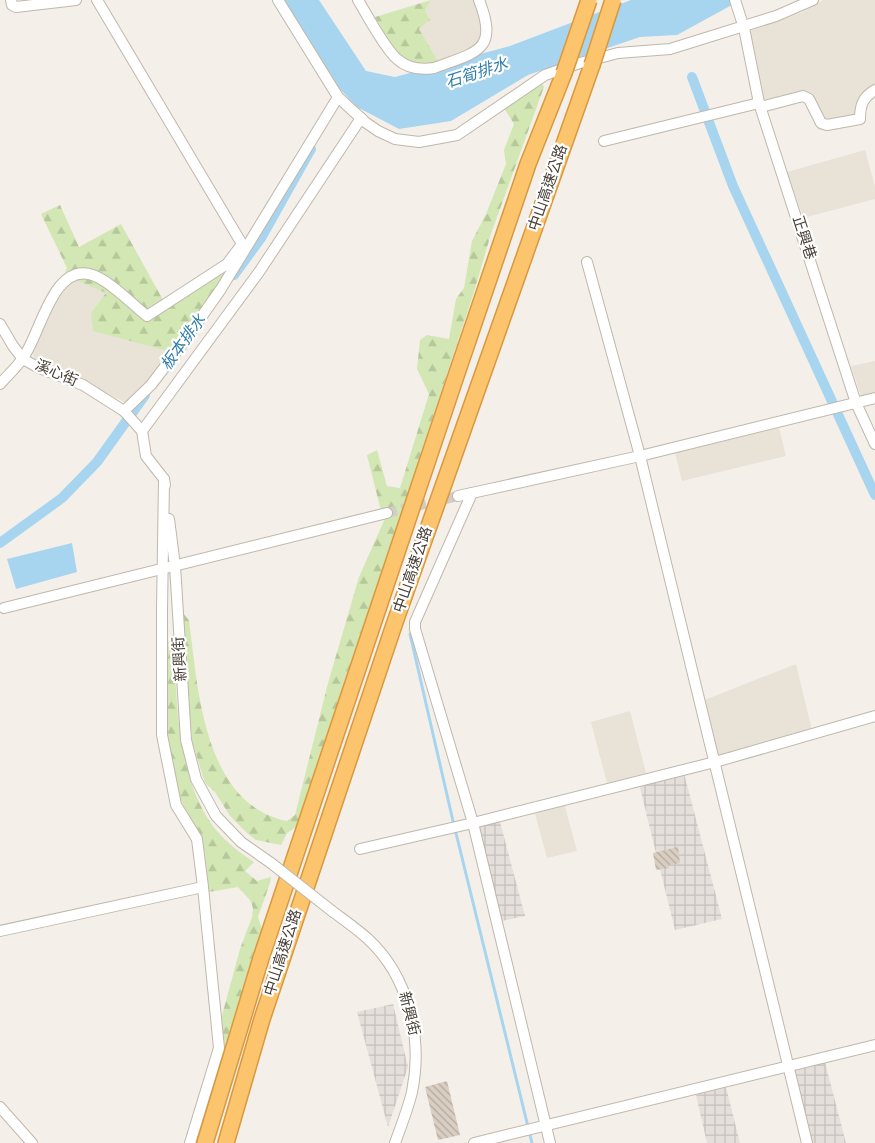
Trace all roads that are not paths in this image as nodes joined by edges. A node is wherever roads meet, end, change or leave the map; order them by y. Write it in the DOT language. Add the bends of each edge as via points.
graph roads {
  1 [pos="11,0"];
  2 [pos="76,0"];
  3 [pos="97,0"];
  4 [pos="278,0"];
  5 [pos="358,0"];
  6 [pos="480,0"];
  7 [pos="590,0"];
  8 [pos="613,0"];
  9 [pos="735,0"];
  10 [pos="813,0"];
  11 [pos="744,28"];
  12 [pos="875,90"];
  13 [pos="338,97"];
  14 [pos="760,105"];
  15 [pos="360,118"];
  16 [pos="604,141"];
  17 [pos="587,262"];
  18 [pos="229,267"];
  19 [pos="0,324"];
  20 [pos="23,358"];
  21 [pos="0,384"];
  22 [pos="875,398"];
  23 [pos="856,403"];
  24 [pos="124,411"];
  25 [pos="142,431"];
  26 [pos="875,444"];
  27 [pos="640,456"];
  28 [pos="164,479"];
  29 [pos="472,493"];
  30 [pos="458,496"];
  31 [pos="387,513"];
  32 [pos="175,566"];
  33 [pos="164,569"];
  34 [pos="4,608"];
  35 [pos="875,716"];
  36 [pos="714,762"];
  37 [pos="473,823"];
  38 [pos="360,849"];
  39 [pos="203,887"];
  40 [pos="0,931"];
  41 [pos="875,1045"];
  42 [pos="790,1066"];
  43 [pos="0,1107"];
  44 [pos="547,1125"];
  45 [pos="32,1143"];
  46 [pos="190,1143"];
  47 [pos="205,1143"];
  48 [pos="226,1143"];
  49 [pos="395,1143"];
  50 [pos="474,1143"];
  51 [pos="550,1143"];
  52 [pos="807,1143"];
  1 -- 2 [label="street" via="16,7"];
  3 -- 18 [label="street" via="242,244"];
  4 -- 13 [label="street"];
  5 -- 6 [label="street" via="396,58 408,66 428,69 474,52 483,44 488,36"];
  7 -- 47 [label="highway, 中山高速公路, bridge" via="528,164 441,420 261,958"];
  8 -- 48 [label="highway, 中山高速公路, bridge" via="391,635 262,1019"];
  9 -- 11 [label="street, 正興巷"];
  10 -- 11 [label="street"];
  11 -- 14 [label="street, 正興巷"];
  11 -- 15 [label="street" via="670,49 618,53 545,75 463,131 447,138 419,142 403,140 378,131"];
  12 -- 14 [label="street" via="862,102 860,119 827,126 821,124 809,99 803,96"];
  13 -- 15 [label="street"];
  13 -- 18 [label="street"];
  14 -- 16 [label="street"];
  14 -- 23 [label="street, 正興巷"];
  15 -- 25 [label="street" via="259,272"];
  17 -- 27 [label="street"];
  18 -- 20 [label="street" via="147,316 102,279 88,273 74,274 54,295"];
  18 -- 24 [label="street" via="221,289 183,343 150,385"];
  19 -- 20 [label="street, 溪心街"];
  20 -- 21 [label="street"];
  20 -- 24 [label="street, 溪心街" via="39,368 83,384"];
  22 -- 23 [label="street"];
  23 -- 26 [label="street, 正興巷"];
  23 -- 27 [label="street"];
  24 -- 25 [label="street, 溪心街"];
  25 -- 28 [label="street" via="146,456"];
  27 -- 29 [label="street"];
  27 -- 36 [label="street"];
  28 -- 32 [label="street, 新興街"];
  28 -- 33 [label="street"];
  29 -- 30 [label="street"];
  29 -- 37 [label="street" via="415,622 415,629"];
  31 -- 32 [label="street"];
  32 -- 33 [label="street"];
  32 -- 49 [label="street, 新興街, bridge" via="186,740 196,779 216,816 241,842 369,939 392,968 409,1006 416,1049 414,1078"];
  33 -- 34 [label="street"];
  33 -- 39 [label="street" via="162,736 176,805 197,838"];
  35 -- 36 [label="street"];
  36 -- 37 [label="street"];
  36 -- 42 [label="street"];
  37 -- 38 [label="street"];
  37 -- 44 [label="street"];
  39 -- 40 [label="street"];
  39 -- 46 [label="street" via="218,1048"];
  41 -- 42 [label="street"];
  42 -- 44 [label="street"];
  42 -- 52 [label="street"];
  43 -- 45 [label="street"];
  44 -- 50 [label="street"];
  44 -- 51 [label="street"];
}
